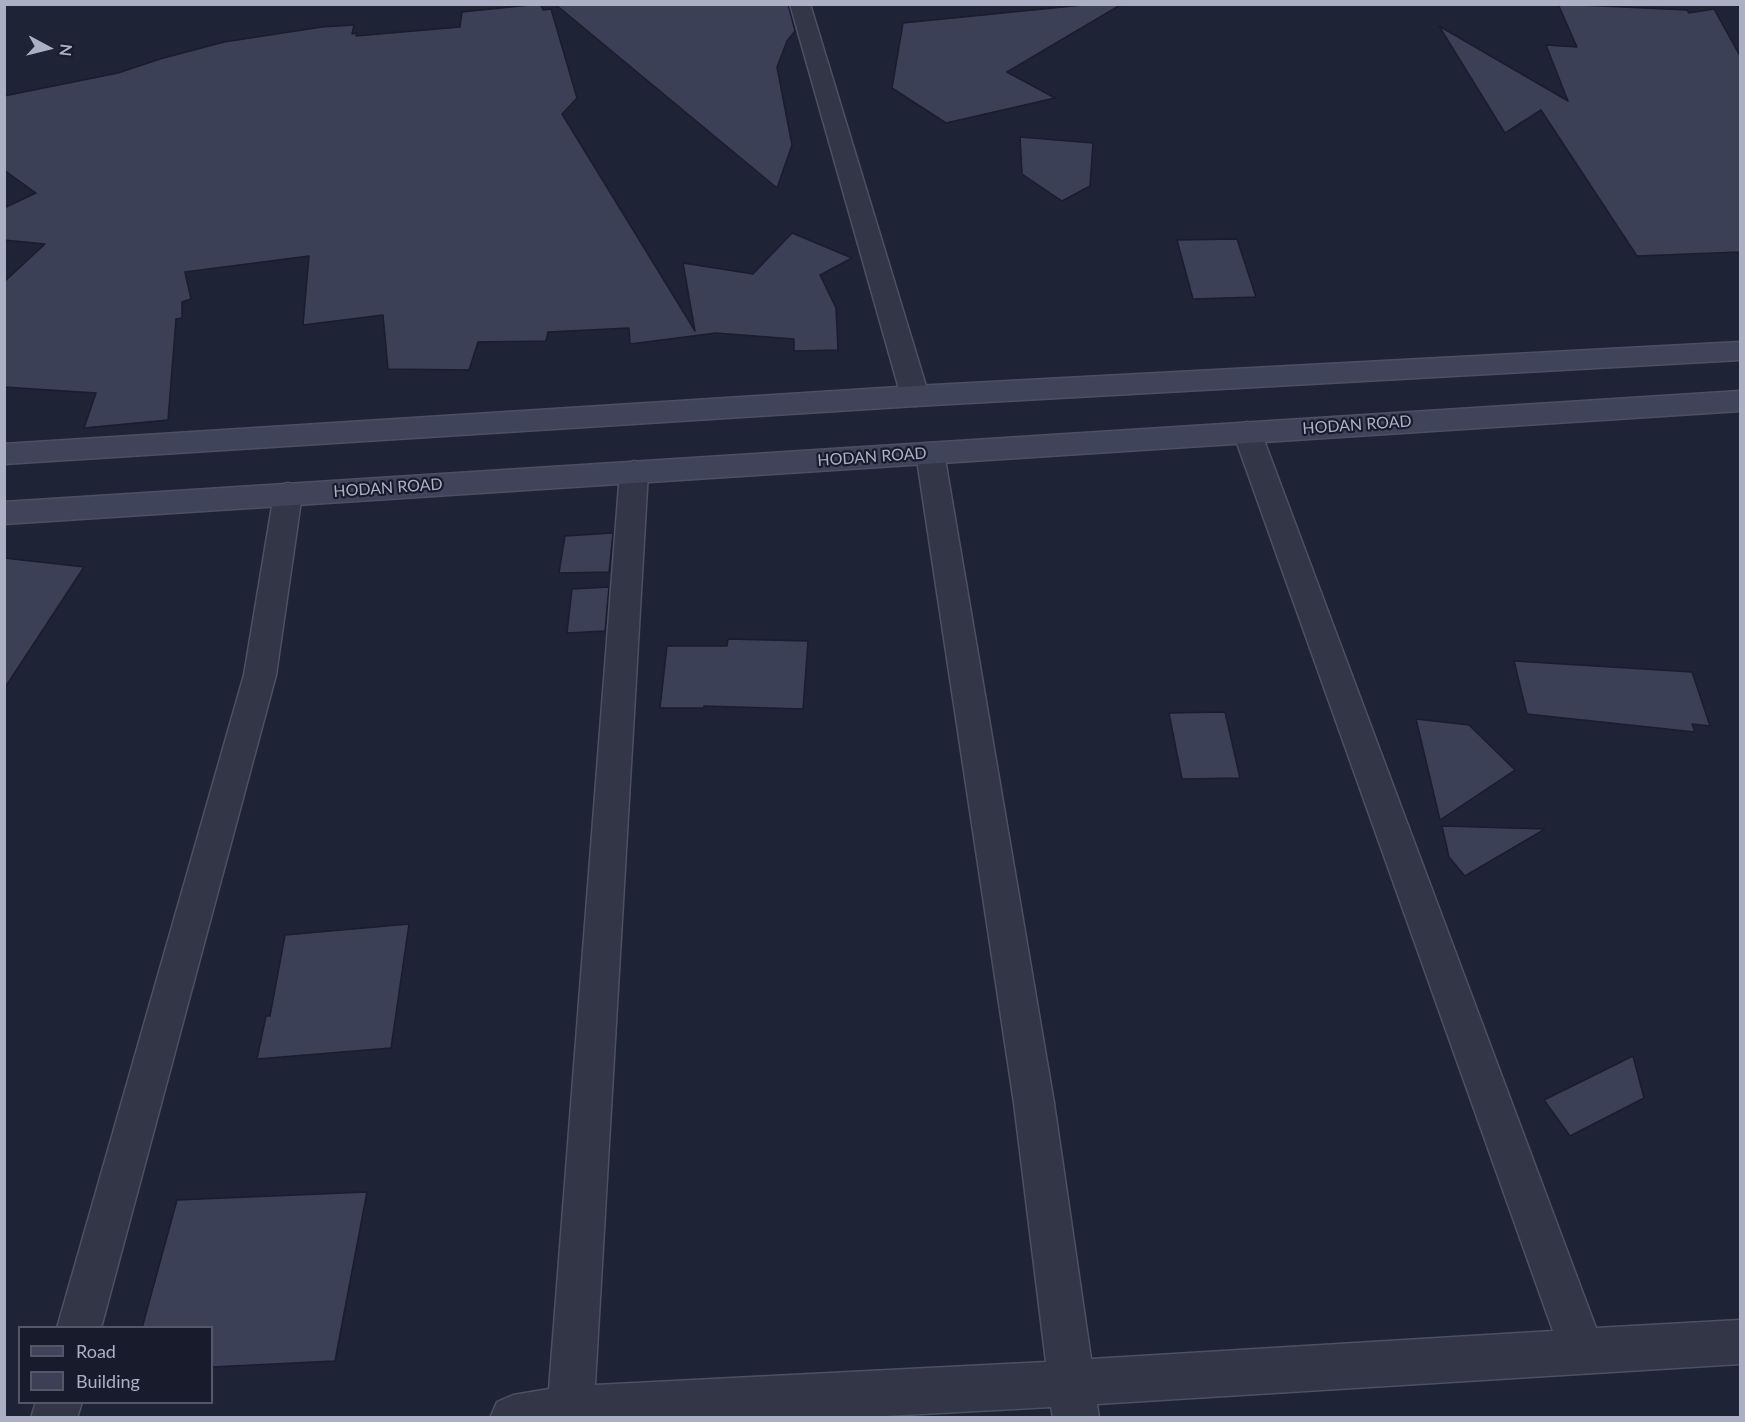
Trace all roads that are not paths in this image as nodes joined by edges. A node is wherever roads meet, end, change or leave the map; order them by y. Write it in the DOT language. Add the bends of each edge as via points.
graph roads {
  1 [pos="800,4"];
  2 [pos="1740,351"];
  3 [pos="915,396"];
  4 [pos="1740,400"];
  5 [pos="1247,432"];
  6 [pos="930,453"];
  7 [pos="4,454"];
  8 [pos="634,472"];
  9 [pos="288,494"];
  10 [pos="4,513"];
  11 [pos="80,1326"];
  12 [pos="1740,1342"];
  13 [pos="1582,1350"];
  14 [pos="1073,1400"];
  15 [pos="571,1409"];
  16 [pos="513,1418"];
  1 -- 3 [label="street"];
  2 -- 3 [label="main road"];
  3 -- 7 [label="main road"];
  4 -- 5 [label="main road, HODAN ROAD"];
  5 -- 6 [label="main road, HODAN ROAD"];
  5 -- 13 [label="street"];
  6 -- 8 [label="main road, HODAN ROAD"];
  6 -- 14 [label="street" via="1034,1103"];
  8 -- 9 [label="main road, HODAN ROAD"];
  8 -- 15 [label="street"];
  9 -- 10 [label="main road, HODAN ROAD"];
  9 -- 11 [label="street" via="260,675"];
  12 -- 13 [label="street"];
  13 -- 14 [label="street"];
  14 -- 15 [label="street"];
  15 -- 16 [label="street"];
}
